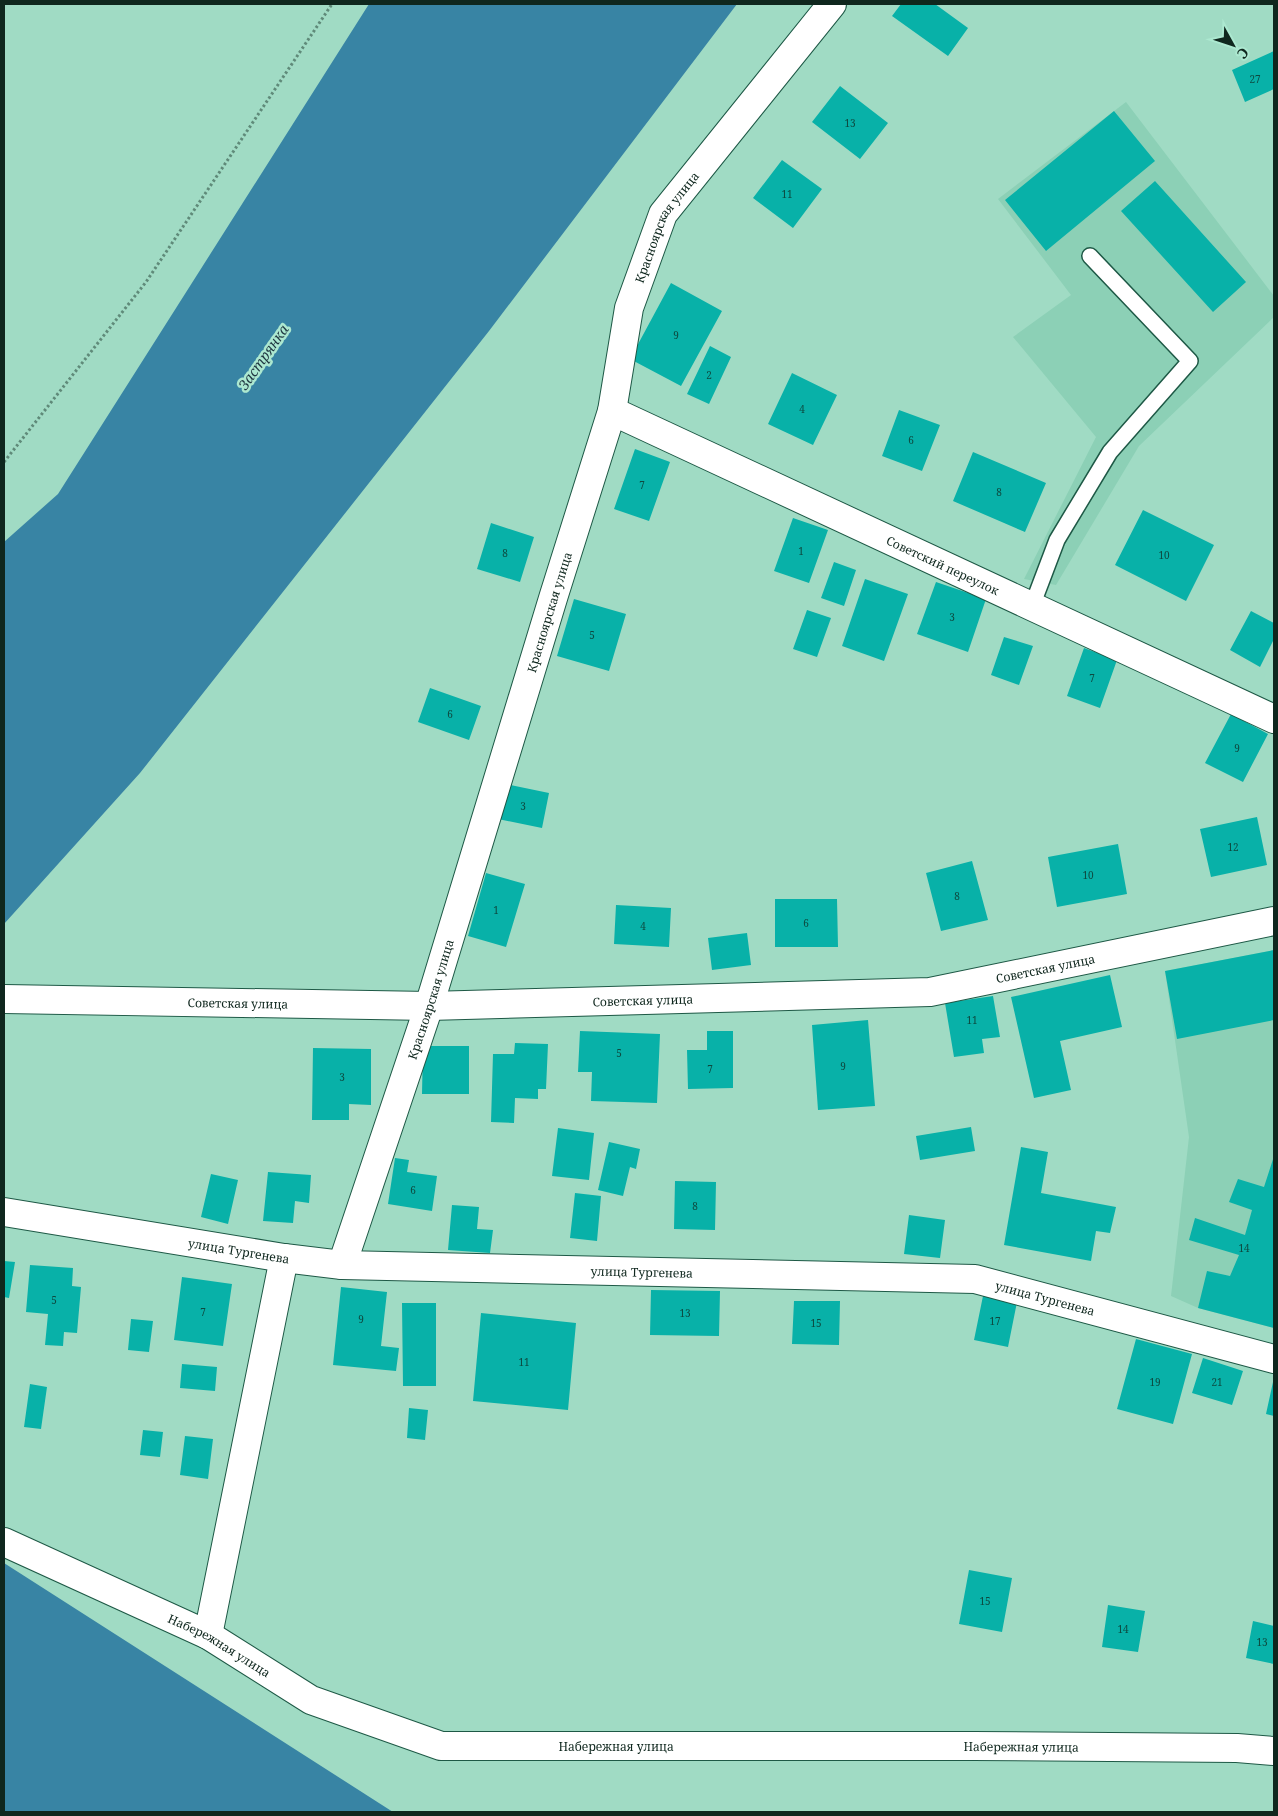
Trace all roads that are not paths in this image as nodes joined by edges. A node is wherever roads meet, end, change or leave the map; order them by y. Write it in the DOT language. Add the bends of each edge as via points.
graph roads {
  1 [pos="832,4"];
  2 [pos="1090,256"];
  3 [pos="612,411"];
  4 [pos="1032,606"];
  5 [pos="1274,719"];
  6 [pos="1274,921"];
  7 [pos="4,999"];
  8 [pos="430,1006"];
  9 [pos="4,1212"];
  10 [pos="284,1258"];
  11 [pos="342,1265"];
  12 [pos="1274,1359"];
  13 [pos="4,1542"];
  14 [pos="208,1635"];
  15 [pos="1274,1751"];
  1 -- 3 [label="street, Красноярская улица" via="664,214 629,308"];
  2 -- 4 [label="lane" via="1190,361 1110,452 1057,540"];
  3 -- 4 [label="street, Советский переулок"];
  3 -- 8 [label="street, Красноярская улица"];
  4 -- 5 [label="street, Советский переулок"];
  6 -- 8 [label="street, Советская улица" via="930,992"];
  7 -- 8 [label="street, Советская улица"];
  8 -- 11 [label="street, Красноярская улица"];
  9 -- 10 [label="street, улица Тургенева"];
  10 -- 11 [label="street, улица Тургенева"];
  10 -- 14 [label="street"];
  11 -- 12 [label="street, улица Тургенева" via="974,1279"];
  13 -- 14 [label="street, Набережная улица"];
  14 -- 15 [label="street, Набережная улица" via="311,1700 441,1746 973,1746"];
}
